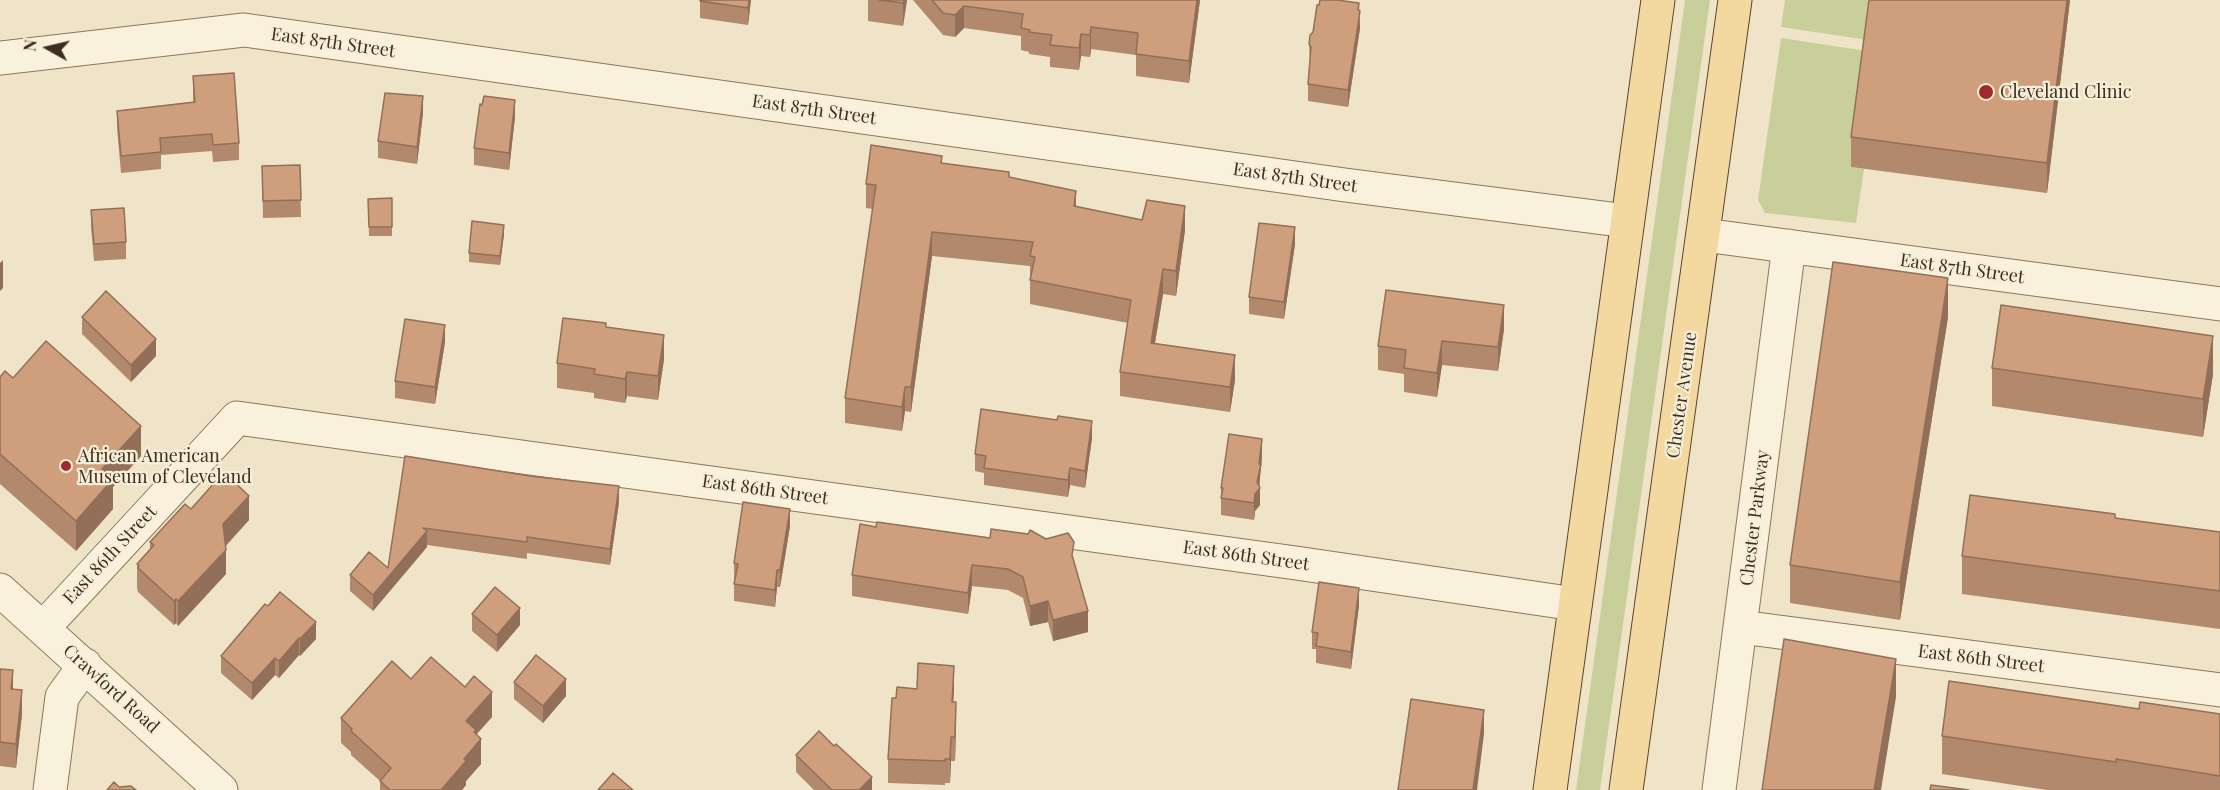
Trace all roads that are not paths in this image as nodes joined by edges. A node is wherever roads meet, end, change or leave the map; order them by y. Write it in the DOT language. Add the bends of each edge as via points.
graph roads {
  1 [pos="1658,0"];
  2 [pos="1736,0"];
  3 [pos="0,58"];
  4 [pos="1627,221"];
  5 [pos="1704,235"];
  6 [pos="1789,246"];
  7 [pos="2220,304"];
  8 [pos="0,590"];
  9 [pos="1575,604"];
  10 [pos="1742,627"];
  11 [pos="43,628"];
  12 [pos="85,665"];
  13 [pos="2220,690"];
  14 [pos="50,790"];
  15 [pos="221,790"];
  16 [pos="1550,790"];
  17 [pos="1626,790"];
  18 [pos="1719,790"];
  1 -- 4 [label="main road"];
  2 -- 5 [label="main road, Chester Avenue"];
  3 -- 4 [label="street, East 87th Street" via="244,30"];
  4 -- 9 [label="main road"];
  5 -- 6 [label="street, East 87th Street"];
  5 -- 17 [label="main road, Chester Avenue"];
  6 -- 7 [label="street, East 87th Street"];
  6 -- 10 [label="street, Chester Parkway"];
  8 -- 11 [label="street, Crawford Road"];
  9 -- 11 [label="street, East 86th Street" via="237,418"];
  9 -- 16 [label="main road"];
  10 -- 13 [label="street, East 86th Street"];
  10 -- 18 [label="street, Chester Parkway"];
  11 -- 12 [label="street, Crawford Road"];
  12 -- 14 [label="street" via="62,697"];
  12 -- 15 [label="street, Crawford Road"];
}
